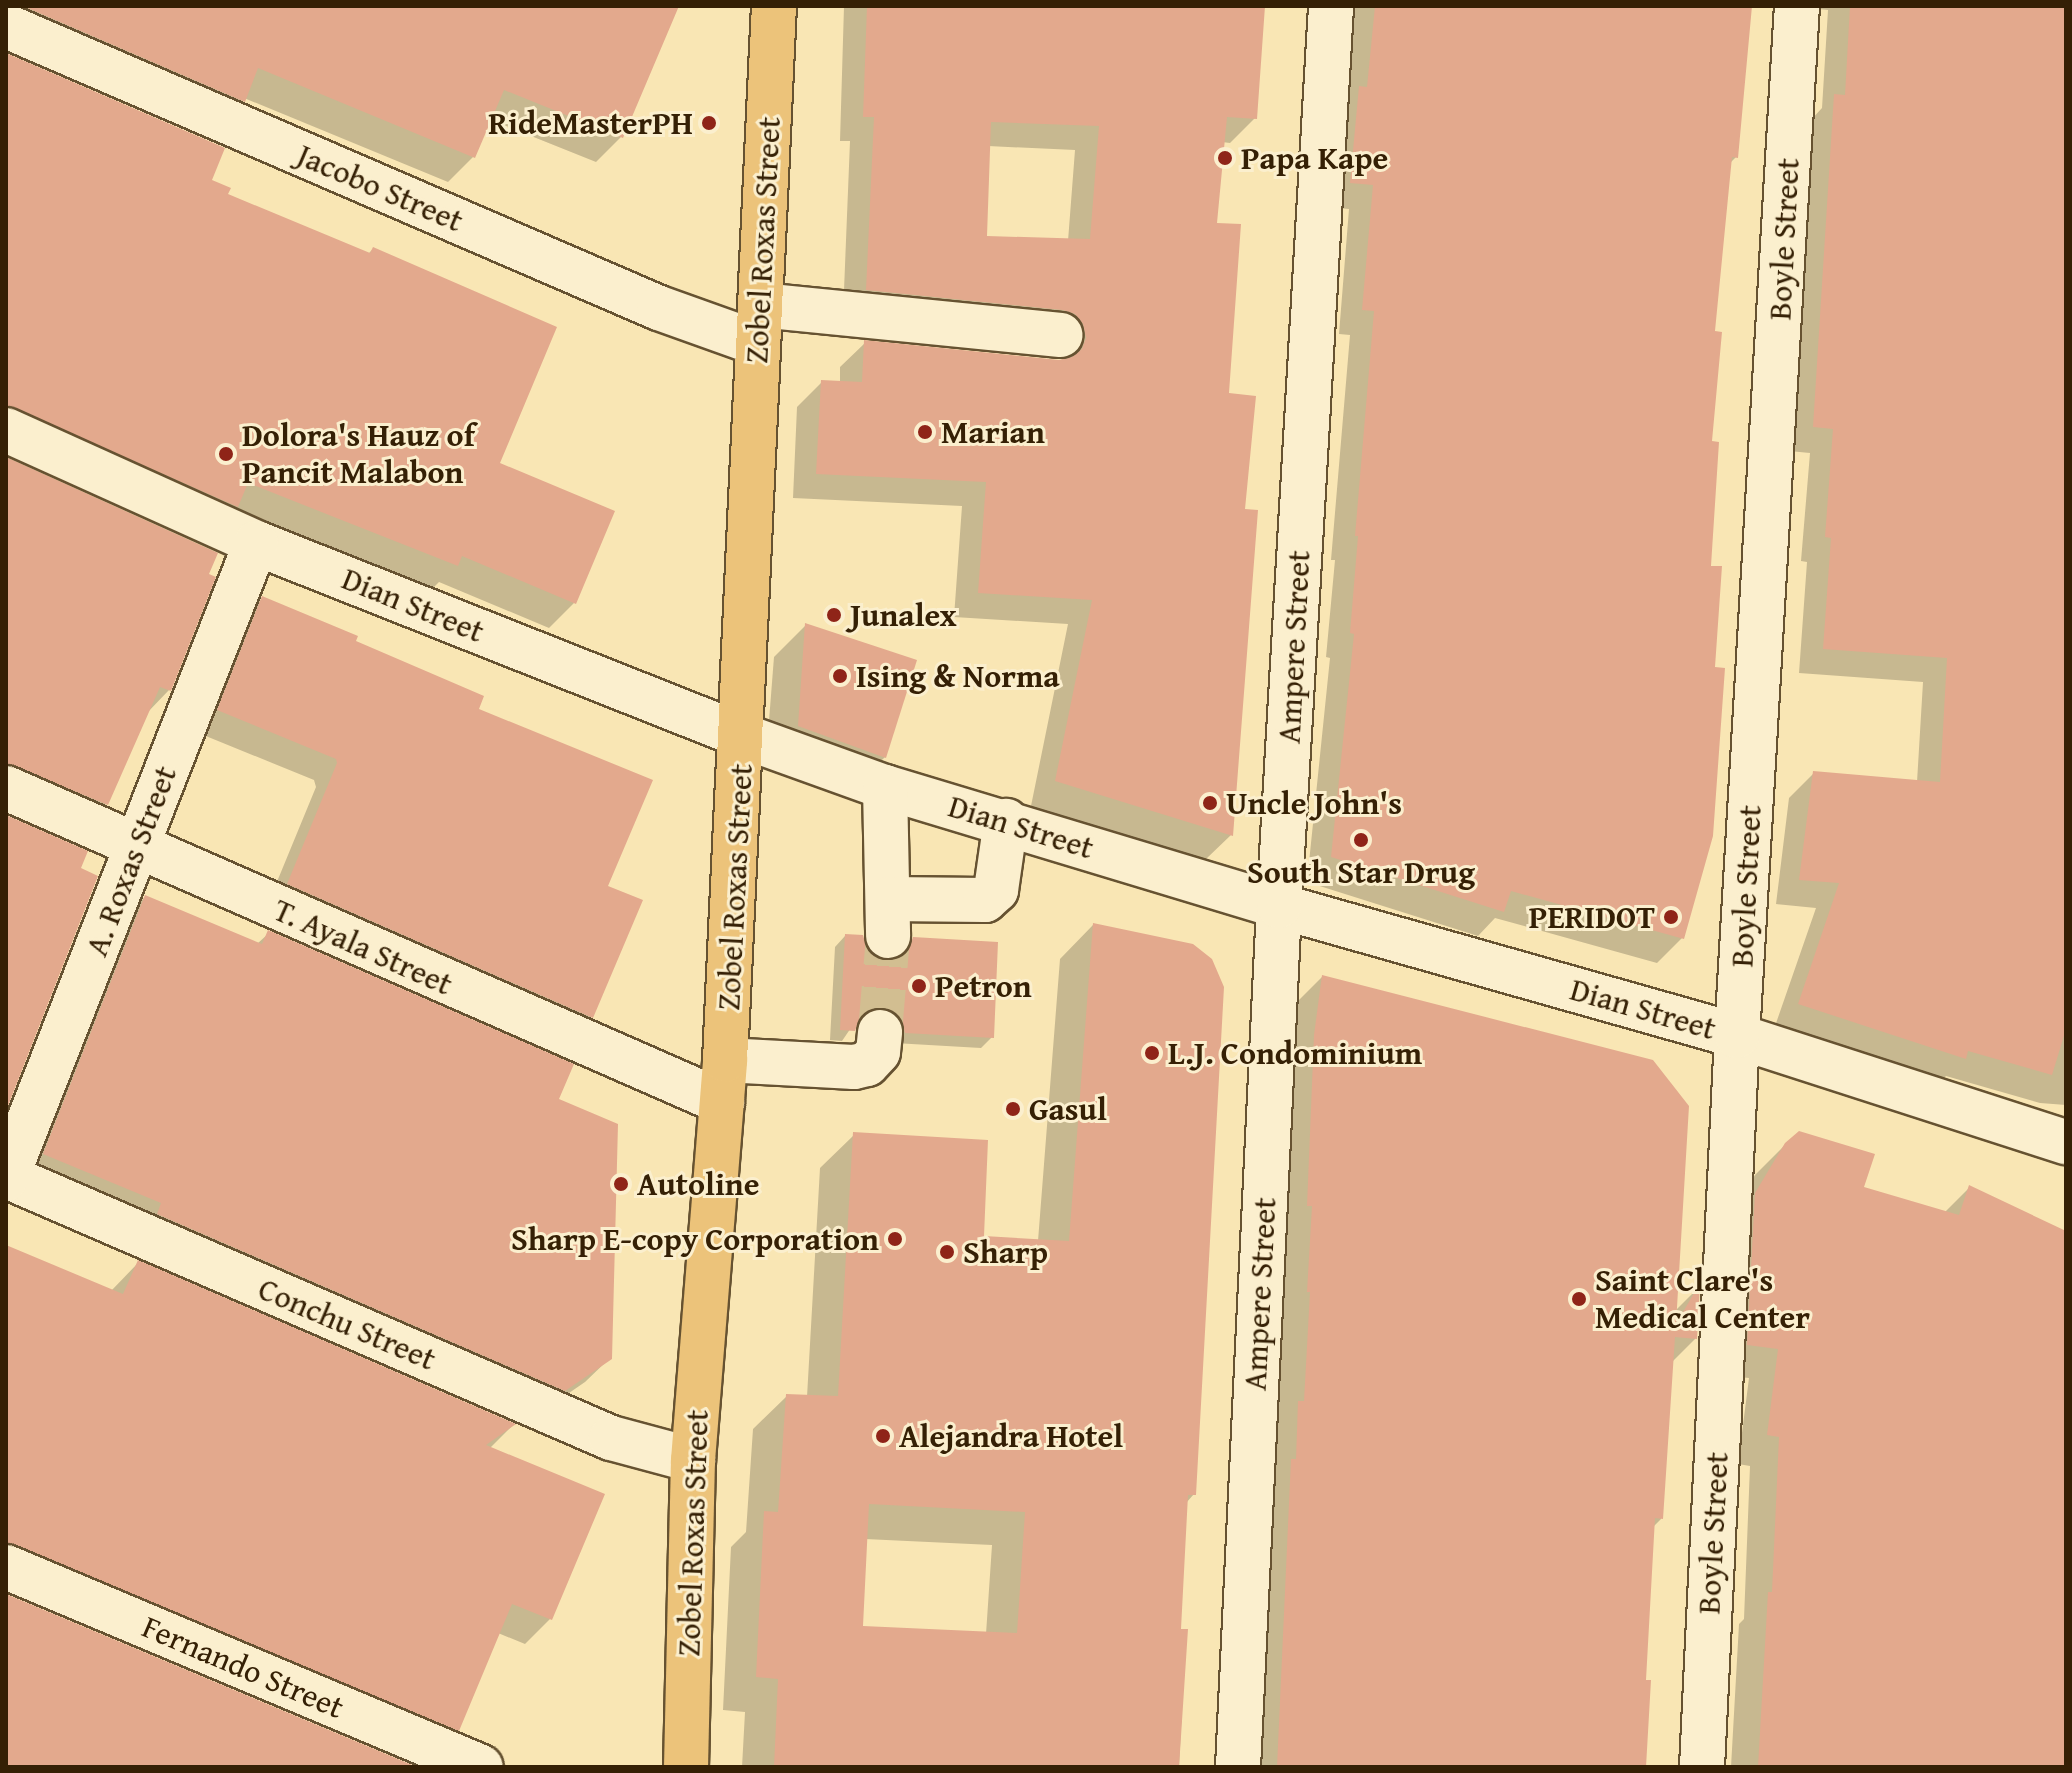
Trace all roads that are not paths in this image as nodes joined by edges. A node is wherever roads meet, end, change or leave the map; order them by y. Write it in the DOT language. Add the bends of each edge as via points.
graph roads {
  1 [pos="774,6"];
  2 [pos="1331,6"];
  3 [pos="1797,6"];
  4 [pos="6,26"];
  5 [pos="759,324"];
  6 [pos="1061,335"];
  7 [pos="6,430"];
  8 [pos="256,543"];
  9 [pos="743,736"];
  10 [pos="885,787"];
  11 [pos="6,788"];
  12 [pos="1006,821"];
  13 [pos="137,847"];
  14 [pos="1279,906"];
  15 [pos="880,1032"];
  16 [pos="1737,1036"];
  17 [pos="724,1081"];
  18 [pos="2066,1142"];
  19 [pos="6,1177"];
  20 [pos="693,1460"];
  21 [pos="6,1567"];
  22 [pos="481,1767"];
  23 [pos="686,1767"];
  24 [pos="1238,1767"];
  25 [pos="1702,1767"];
  1 -- 5 [label="main road, Zobel Roxas Street"];
  2 -- 14 [label="street, Ampere Street"];
  3 -- 16 [label="street, Boyle Street"];
  4 -- 5 [label="street, Jacobo Street" via="659,308"];
  5 -- 6 [label="street, Jacobo Street"];
  5 -- 9 [label="main road, Zobel Roxas Street"];
  7 -- 8 [label="street, Dian Street"];
  8 -- 9 [label="street, Dian Street"];
  8 -- 13 [label="street, A. Roxas Street"];
  9 -- 10 [label="street, Dian Street"];
  9 -- 17 [label="main road, Zobel Roxas Street"];
  10 -- 12 [label="street, Dian Street"];
  10 -- 12 [label="street" via="888,918 985,900 996,890"];
  11 -- 13 [label="street, T. Ayala Street"];
  12 -- 14 [label="street, Dian Street"];
  13 -- 17 [label="street, T. Ayala Street"];
  13 -- 19 [label="street, A. Roxas Street"];
  14 -- 16 [label="street, Dian Street"];
  14 -- 24 [label="street, Ampere Street"];
  15 -- 17 [label="street" via="878,1052 867,1064"];
  16 -- 18 [label="street, Dian Street"];
  16 -- 25 [label="street, Boyle Street"];
  17 -- 20 [label="main road, Zobel Roxas Street"];
  19 -- 20 [label="street, Conchu Street" via="611,1438"];
  20 -- 23 [label="main road, Zobel Roxas Street"];
  21 -- 22 [label="street, Fernando Street"];
}
